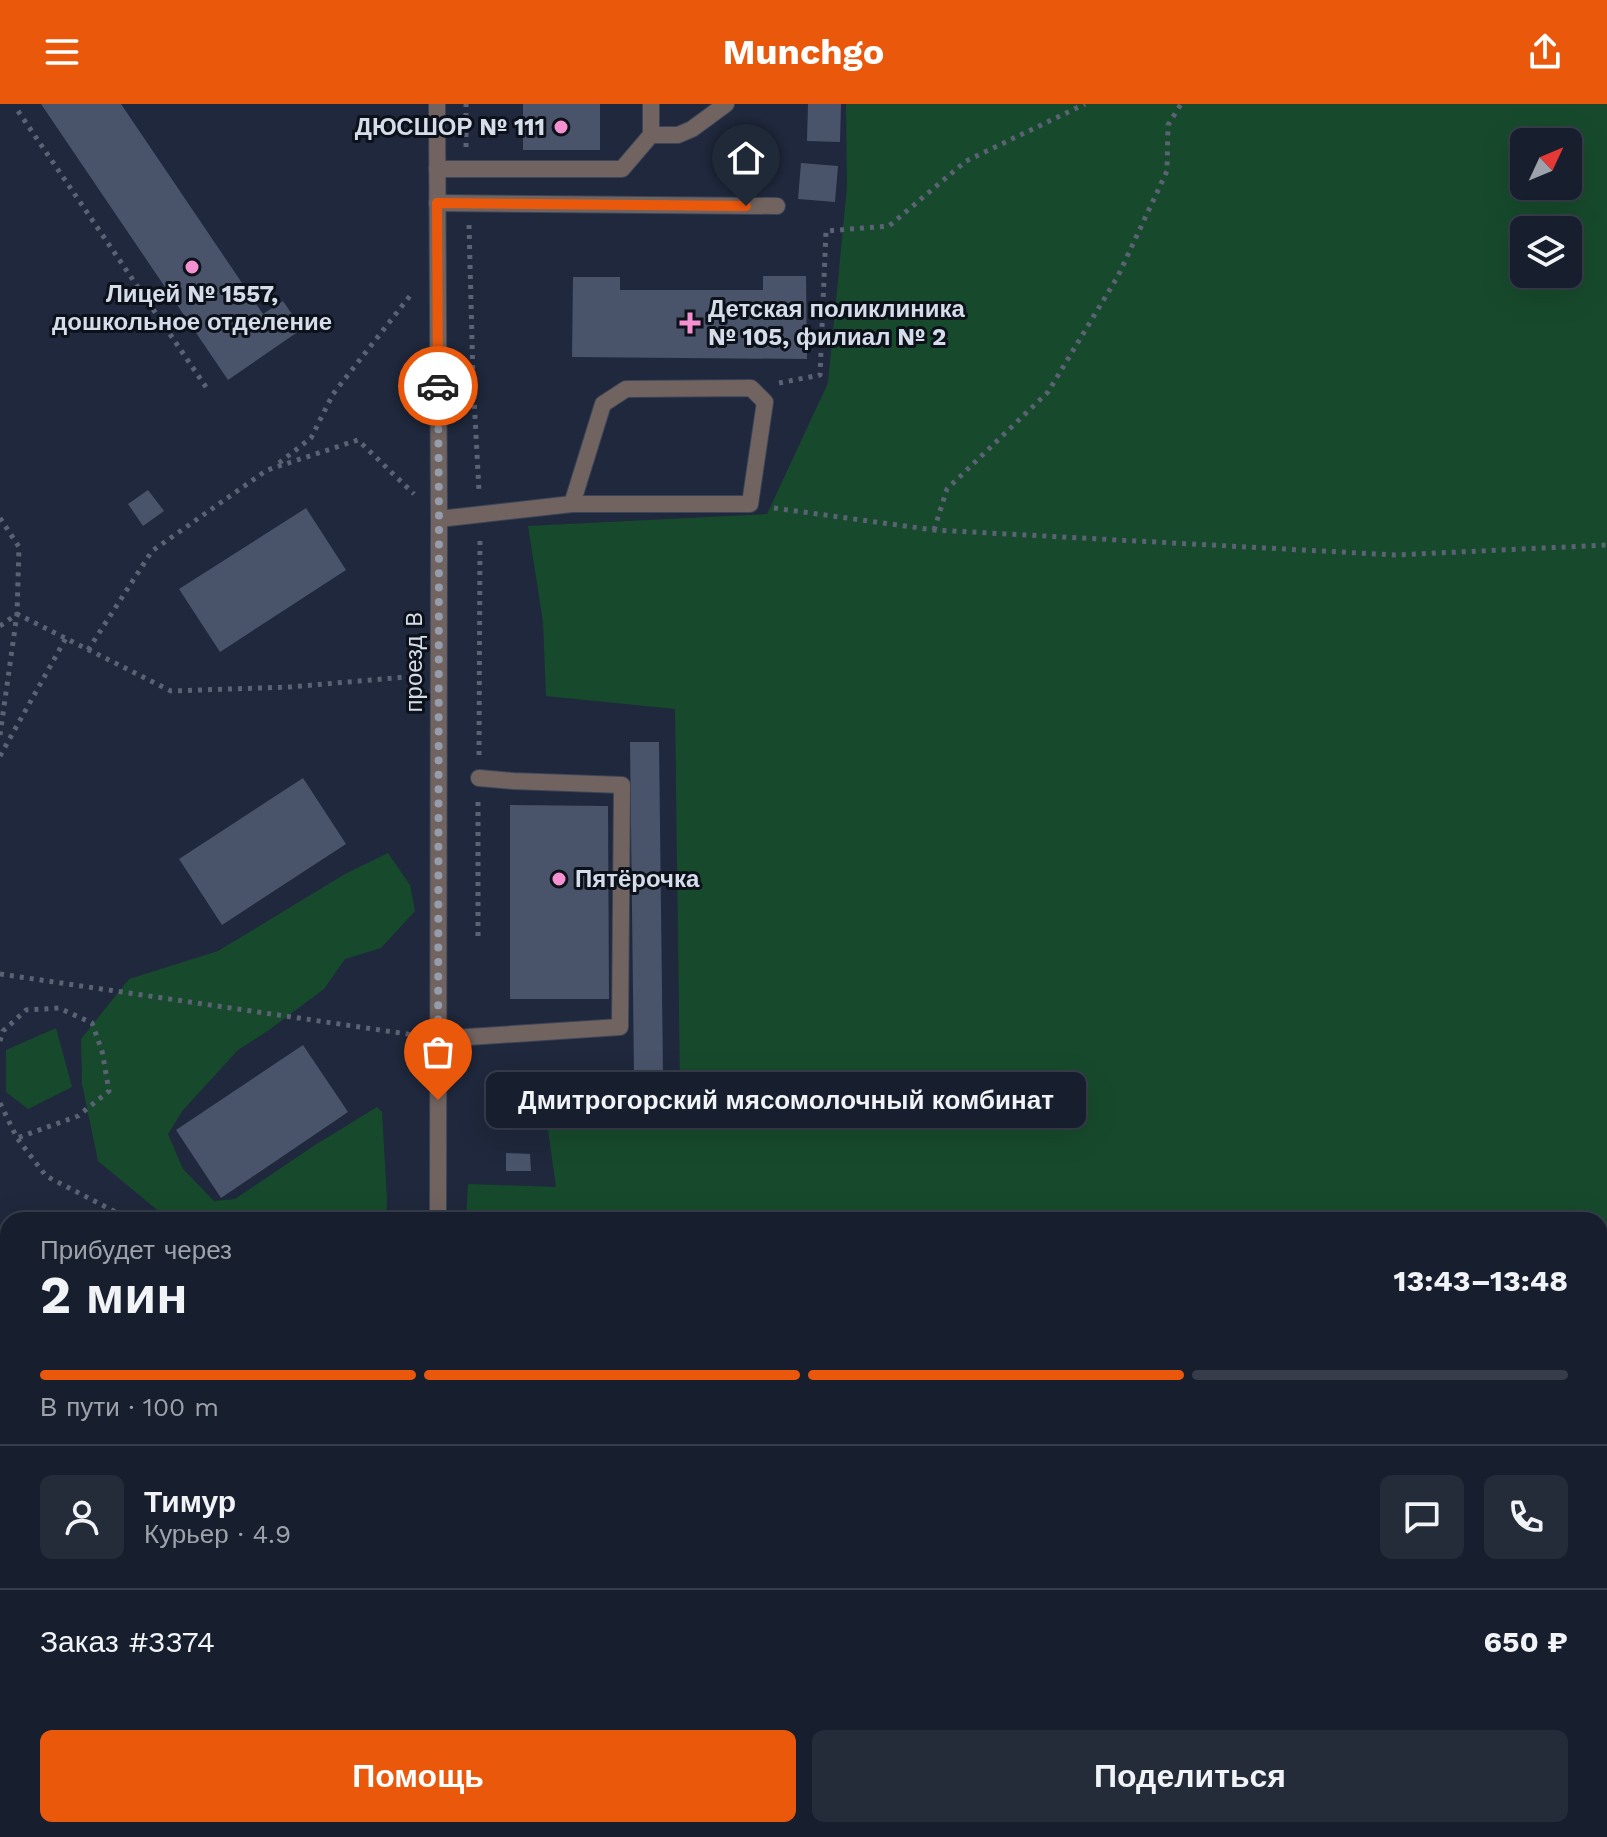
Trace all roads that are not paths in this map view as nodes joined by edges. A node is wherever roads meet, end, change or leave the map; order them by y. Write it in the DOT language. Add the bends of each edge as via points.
graph roads {
  1 [pos="437,104"];
  2 [pos="651,104"];
  3 [pos="726,104"];
  4 [pos="651,135"];
  5 [pos="437,169"];
  6 [pos="437,203"];
  7 [pos="777,206"];
  8 [pos="572,504"];
  9 [pos="439,519"];
  10 [pos="479,778"];
  11 [pos="438,1039"];
  12 [pos="438,1212"];
  1 -- 5 [label="lane, проезд B"];
  2 -- 4 [label="lane"];
  3 -- 4 [label="lane" via="678,135"];
  4 -- 5 [label="lane" via="622,169"];
  5 -- 6 [label="lane, проезд B"];
  6 -- 7 [label="lane"];
  6 -- 9 [label="lane, проезд B"];
  8 -- 8 [label="lane" via="603,404 626,389 751,388 765,402 750,504"];
  8 -- 9 [label="lane"];
  9 -- 11 [label="lane, проезд B"];
  10 -- 11 [label="lane" via="622,785 620,1027"];
  11 -- 12 [label="lane, проезд B"];
}
